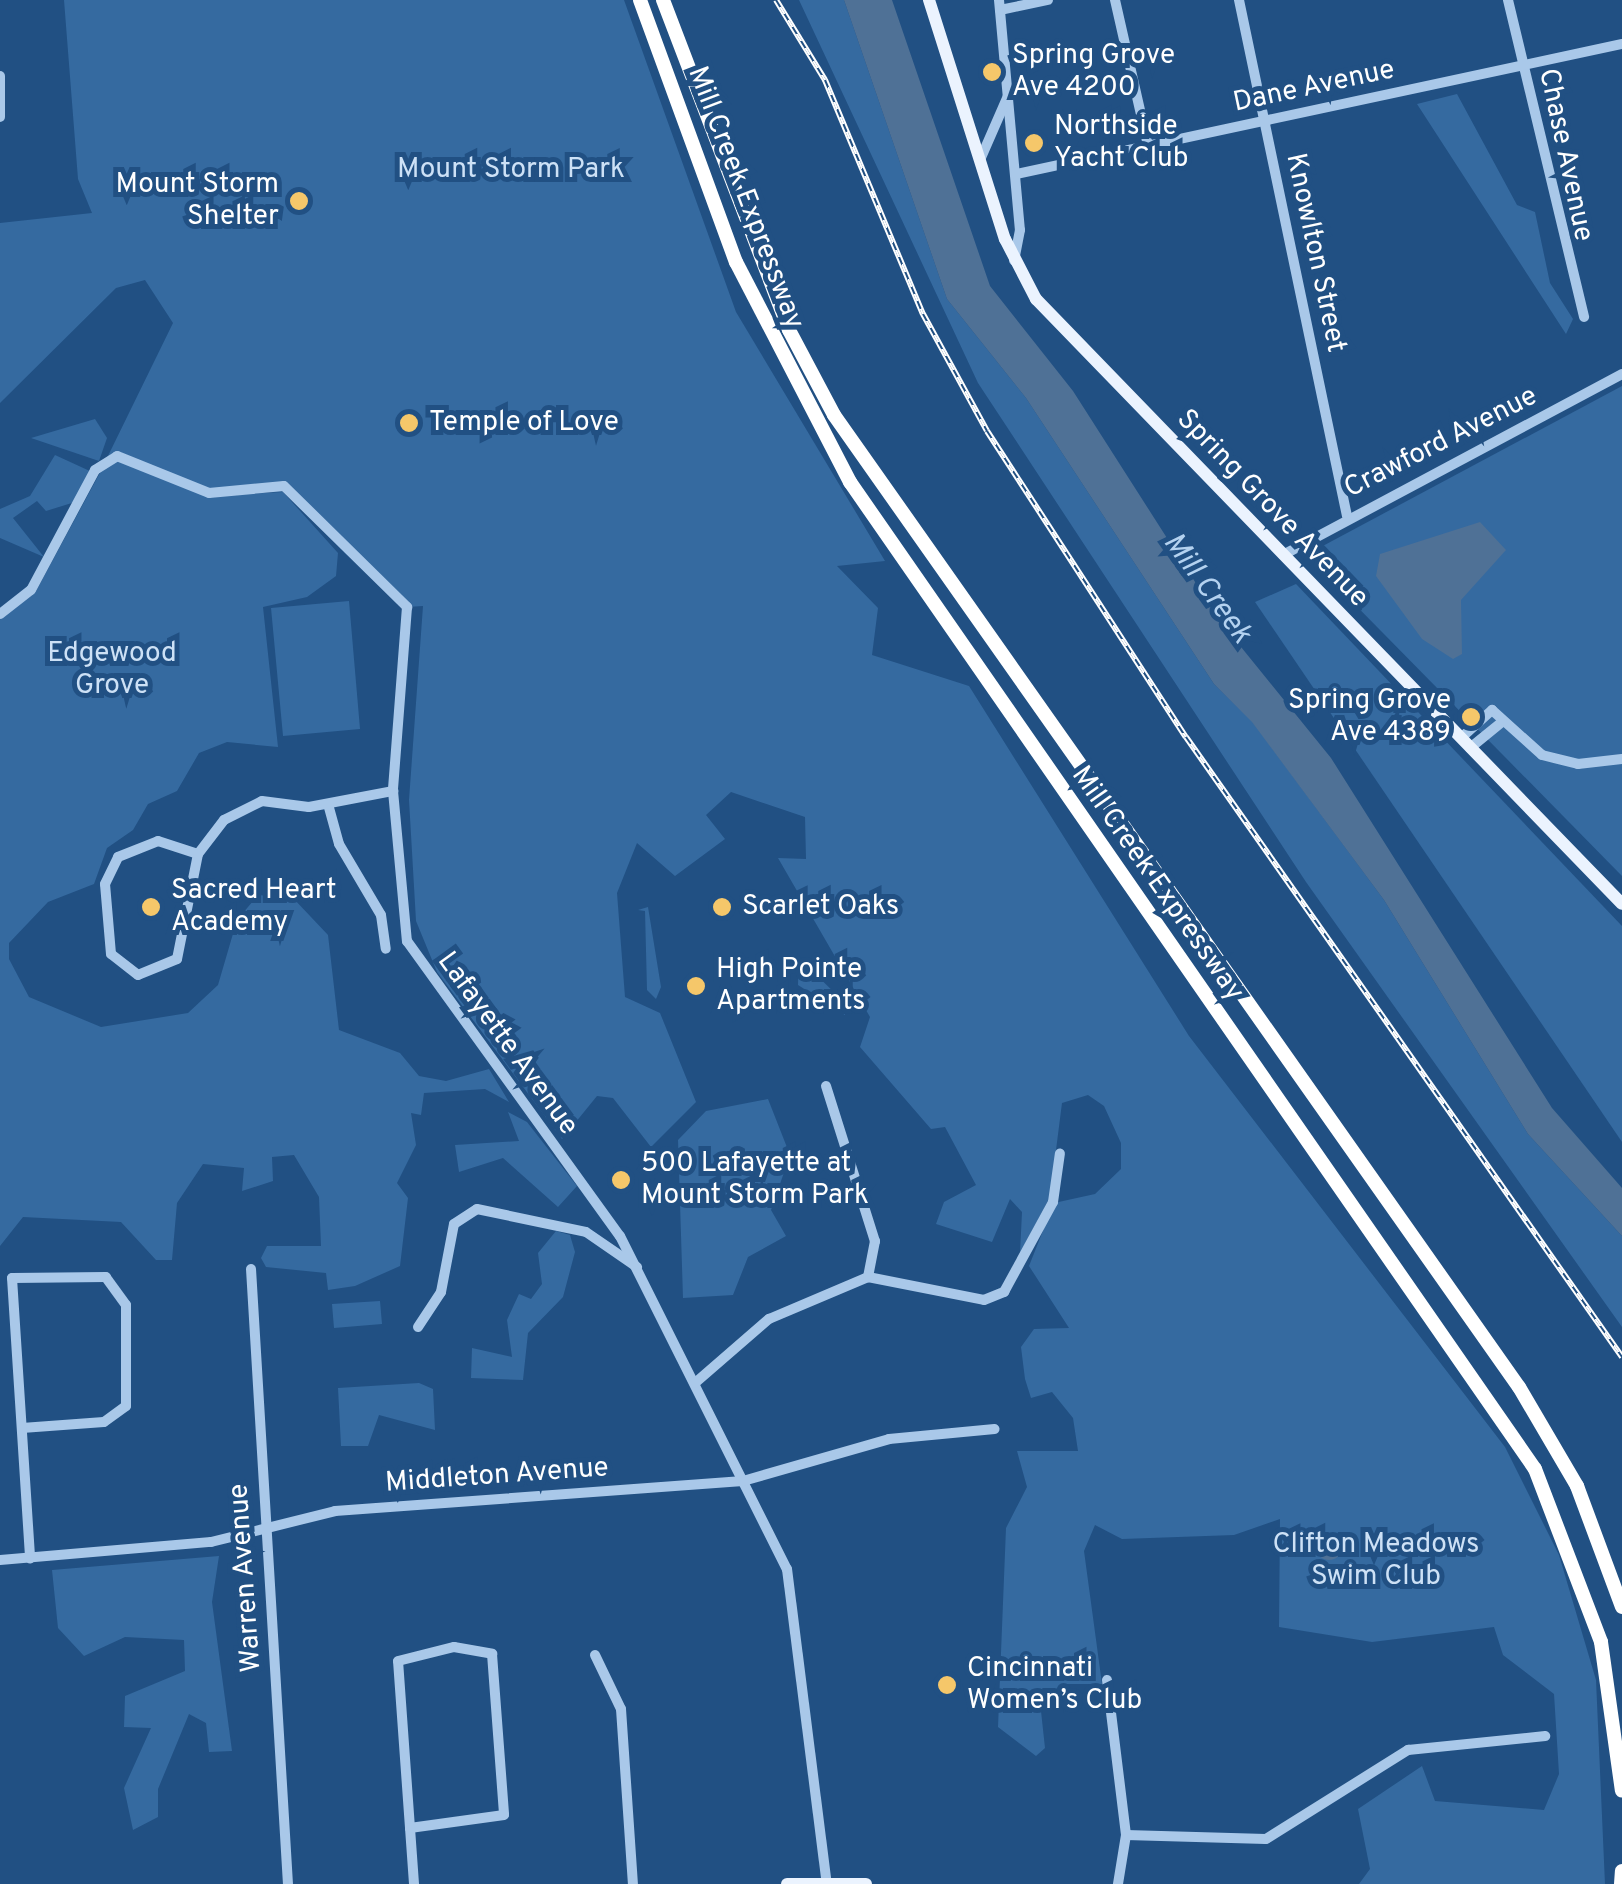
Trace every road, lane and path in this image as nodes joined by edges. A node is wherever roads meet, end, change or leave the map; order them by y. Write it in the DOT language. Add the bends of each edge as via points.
graph roads {
  1 [pos="640,0"];
  2 [pos="664,0"];
  3 [pos="928,0"];
  4 [pos="1048,0"];
  5 [pos="1115,0"];
  6 [pos="1239,0"];
  7 [pos="1508,0"];
  8 [pos="1000,5"];
  9 [pos="1622,44"];
  10 [pos="1522,65"];
  11 [pos="0,76"];
  12 [pos="1008,96"];
  13 [pos="0,117"];
  14 [pos="1264,121"];
  15 [pos="1148,145"];
  16 [pos="980,160"];
  17 [pos="1016,174"];
  18 [pos="1014,261"];
  19 [pos="1584,316"];
  20 [pos="1622,374"];
  21 [pos="1348,516"];
  22 [pos="1283,555"];
  23 [pos="0,614"];
  24 [pos="1502,722"];
  25 [pos="1466,743"];
  26 [pos="1622,759"];
  27 [pos="393,791"];
  28 [pos="328,804"];
  29 [pos="198,854"];
  30 [pos="1622,904"];
  31 [pos="386,949"];
  32 [pos="826,1086"];
  33 [pos="1060,1153"];
  34 [pos="638,1268"];
  35 [pos="251,1269"];
  36 [pos="868,1277"];
  37 [pos="418,1327"];
  38 [pos="695,1383"];
  39 [pos="22,1428"];
  40 [pos="995,1429"];
  41 [pos="744,1481"];
  42 [pos="266,1527"];
  43 [pos="30,1558"];
  44 [pos="0,1560"];
  45 [pos="1622,1606"];
  46 [pos="595,1654"];
  47 [pos="1107,1680"];
  48 [pos="1545,1736"];
  49 [pos="1622,1791"];
  50 [pos="410,1828"];
  51 [pos="1126,1834"];
  52 [pos="1622,1871"];
  53 [pos="827,1883"];
  54 [pos="288,1884"];
  55 [pos="414,1884"];
  56 [pos="633,1884"];
  57 [pos="787,1884"];
  58 [pos="866,1884"];
  59 [pos="1118,1884"];
  60 [pos="1622,1884"];
  1 -- 49 [label="highway, Mill Creek Expressway" via="743,277 850,482 1535,1469 1601,1642"];
  2 -- 45 [label="highway, Mill Creek Expressway" via="789,330 834,414 1527,1400 1577,1486"];
  3 -- 16 [label="main road, Spring Grove Avenue"];
  4 -- 8 [label="street"];
  5 -- 15 [label="street"];
  6 -- 14 [label="street, Knowlton Street"];
  7 -- 10 [label="street, Chase Avenue"];
  8 -- 12 [label="street"];
  9 -- 10 [label="street, Dane Avenue"];
  10 -- 14 [label="street, Dane Avenue"];
  10 -- 19 [label="street, Chase Avenue"];
  11 -- 13 [label="street"];
  12 -- 16 [label="street"];
  12 -- 17 [label="street"];
  14 -- 15 [label="street, Dane Avenue"];
  14 -- 21 [label="street, Knowlton Street"];
  15 -- 17 [label="street, Dane Avenue"];
  16 -- 18 [label="main road, Spring Grove Avenue"];
  17 -- 18 [label="street"];
  18 -- 22 [label="main road, Spring Grove Avenue" via="1042,308"];
  20 -- 21 [label="street, Crawford Avenue"];
  21 -- 22 [label="street, Crawford Avenue"];
  22 -- 25 [label="main road, Spring Grove Avenue"];
  23 -- 27 [label="street, Lafayette Avenue" via="32,590 106,460 133,460 209,493 284,486 407,607"];
  24 -- 25 [label="street"];
  24 -- 25 [label="street" via="1492,710"];
  24 -- 26 [label="street" via="1559,760"];
  25 -- 30 [label="main road, Spring Grove Avenue"];
  27 -- 28 [label="street"];
  27 -- 34 [label="street, Lafayette Avenue" via="400,919 420,967"];
  28 -- 29 [label="street" via="252,804 216,828"];
  28 -- 31 [label="street" via="339,844 381,914"];
  29 -- 29 [label="street" via="147,842 112,864 105,884 120,968 152,976 177,959"];
  32 -- 36 [label="street" via="875,1241"];
  33 -- 36 [label="street" via="1053,1202 1020,1273 993,1298"];
  34 -- 37 [label="street" via="586,1232 477,1209 454,1224 440,1292"];
  34 -- 38 [label="street, Lafayette Avenue"];
  35 -- 42 [label="street, Warren Avenue"];
  36 -- 38 [label="street" via="769,1319"];
  38 -- 41 [label="street, Lafayette Avenue"];
  39 -- 39 [label="street" via="120,1414 130,1390 126,1305 98,1274 12,1278"];
  39 -- 43 [label="street"];
  40 -- 41 [label="street, Middleton Avenue" via="889,1439"];
  41 -- 42 [label="street, Middleton Avenue" via="335,1511"];
  41 -- 53 [label="street, Lafayette Avenue" via="792,1581"];
  42 -- 43 [label="street, Middleton Avenue" via="211,1542"];
  42 -- 54 [label="street, Warren Avenue"];
  43 -- 44 [label="street, Middleton Avenue"];
  46 -- 56 [label="street" via="621,1709"];
  47 -- 51 [label="street"];
  48 -- 51 [label="street" via="1408,1750 1266,1839"];
  50 -- 50 [label="street" via="504,1815 489,1651 454,1648 398,1661"];
  50 -- 55 [label="street"];
  51 -- 59 [label="street"];
  52 -- 60 [label="highway"];
  53 -- 57 [label="main road"];
  53 -- 58 [label="main road"];
}
